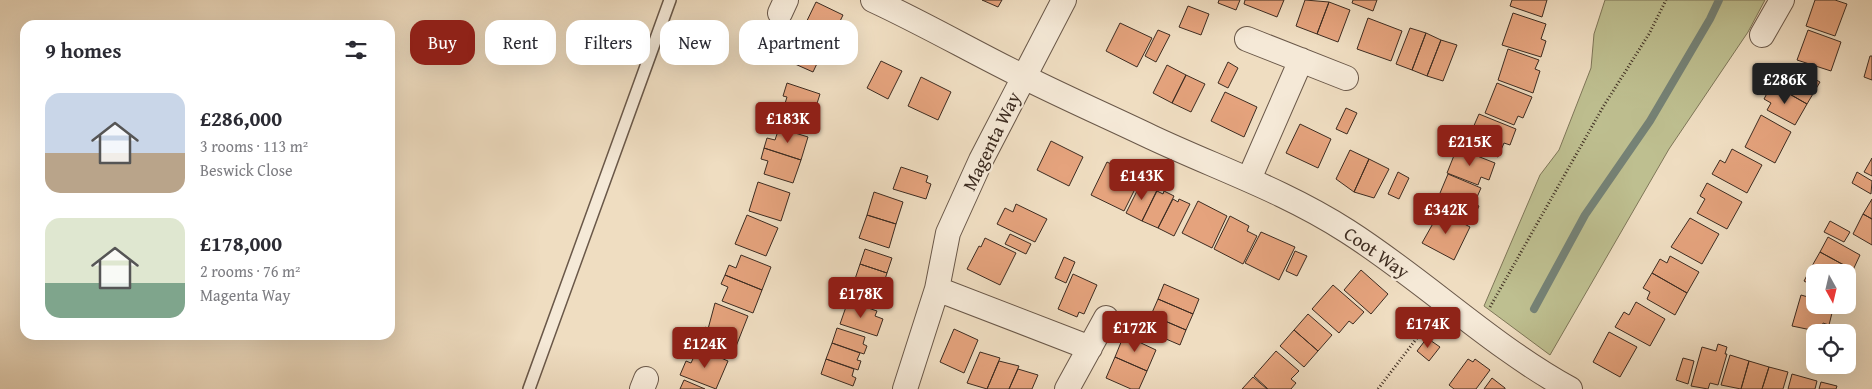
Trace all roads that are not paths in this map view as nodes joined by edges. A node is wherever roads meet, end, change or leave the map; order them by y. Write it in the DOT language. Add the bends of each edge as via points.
graph roads {
  1 [pos="670,0"];
  2 [pos="874,0"];
  3 [pos="1064,0"];
  4 [pos="1782,0"];
  5 [pos="1762,35"];
  6 [pos="1247,39"];
  7 [pos="1301,60"];
  8 [pos="1023,76"];
  9 [pos="1346,78"];
  10 [pos="1249,179"];
  11 [pos="937,289"];
  12 [pos="1106,318"];
  13 [pos="1090,348"];
  14 [pos="528,389"];
  15 [pos="905,389"];
  16 [pos="1067,389"];
  17 [pos="1570,389"];
  1 -- 14 [label="lane"];
  2 -- 8 [label="street, Coot Way"];
  3 -- 8 [label="street, Magenta Way"];
  4 -- 5 [label="street"];
  6 -- 7 [label="street"];
  7 -- 9 [label="street"];
  7 -- 10 [label="street"];
  8 -- 10 [label="street, Coot Way" via="1159,141"];
  8 -- 11 [label="street, Magenta Way" via="948,233"];
  10 -- 17 [label="street, Coot Way" via="1347,231 1549,378"];
  11 -- 13 [label="street"];
  11 -- 15 [label="street, Magenta Way"];
  12 -- 13 [label="street"];
  13 -- 16 [label="street"];
}
